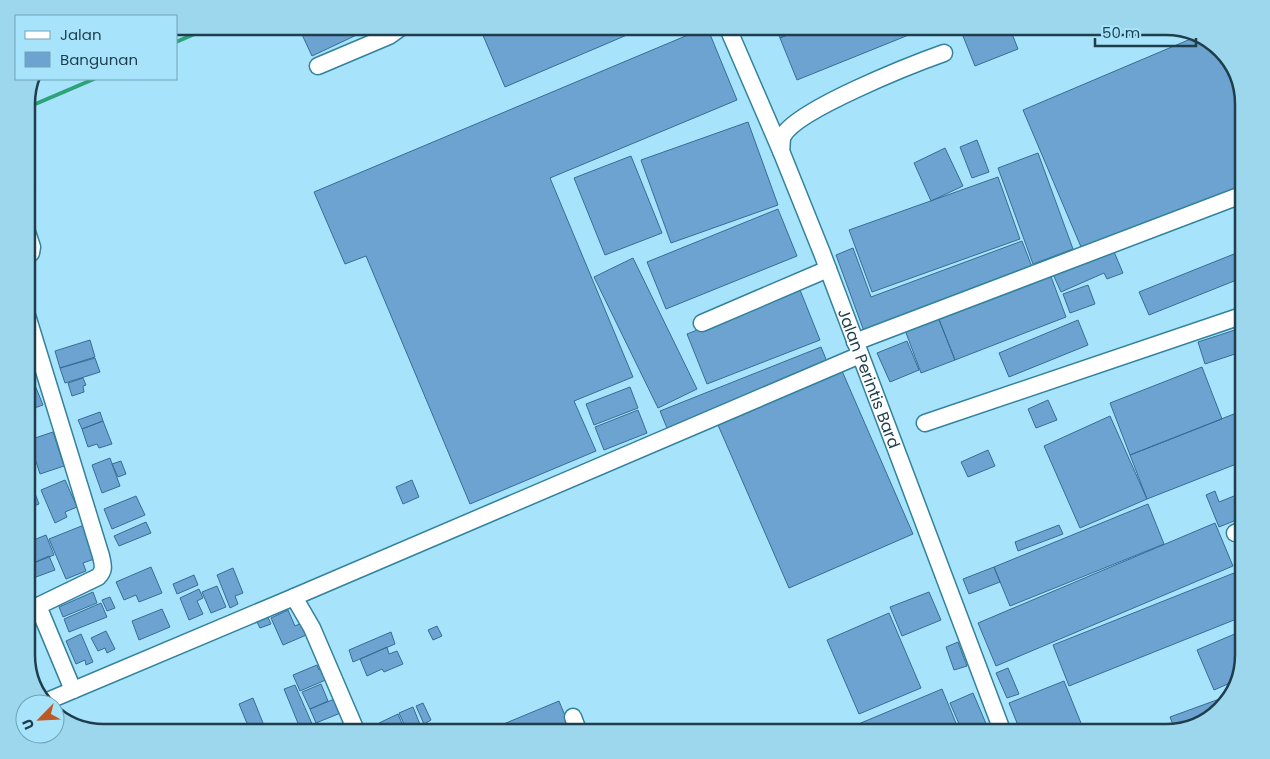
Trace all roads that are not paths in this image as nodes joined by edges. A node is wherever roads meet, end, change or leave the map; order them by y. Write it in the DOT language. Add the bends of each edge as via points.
graph roads {
  1 [pos="390,35"];
  2 [pos="731,35"];
  3 [pos="944,53"];
  4 [pos="318,66"];
  5 [pos="781,151"];
  6 [pos="1235,198"];
  7 [pos="828,269"];
  8 [pos="1235,318"];
  9 [pos="702,323"];
  10 [pos="35,341"];
  11 [pos="858,348"];
  12 [pos="925,423"];
  13 [pos="294,597"];
  14 [pos="35,604"];
  15 [pos="35,611"];
  16 [pos="73,690"];
  17 [pos="63,694"];
  18 [pos="573,717"];
  19 [pos="353,724"];
  20 [pos="576,724"];
  21 [pos="1000,724"];
  1 -- 4 [label="street"];
  2 -- 5 [label="street, Jalan Perintis Bard"];
  3 -- 5 [label="street" via="843,96 805,117 782,137"];
  5 -- 7 [label="street, Jalan Perintis Bard"];
  6 -- 11 [label="street"];
  7 -- 9 [label="street"];
  7 -- 11 [label="street, Jalan Perintis Bard"];
  8 -- 12 [label="street"];
  10 -- 14 [label="street" via="103,566 98,577"];
  11 -- 13 [label="street"];
  11 -- 21 [label="street, Jalan Perintis Bard"];
  13 -- 16 [label="street"];
  13 -- 19 [label="street" via="312,628"];
  15 -- 16 [label="street"];
  16 -- 17 [label="street"];
  18 -- 20 [label="street"];
}
